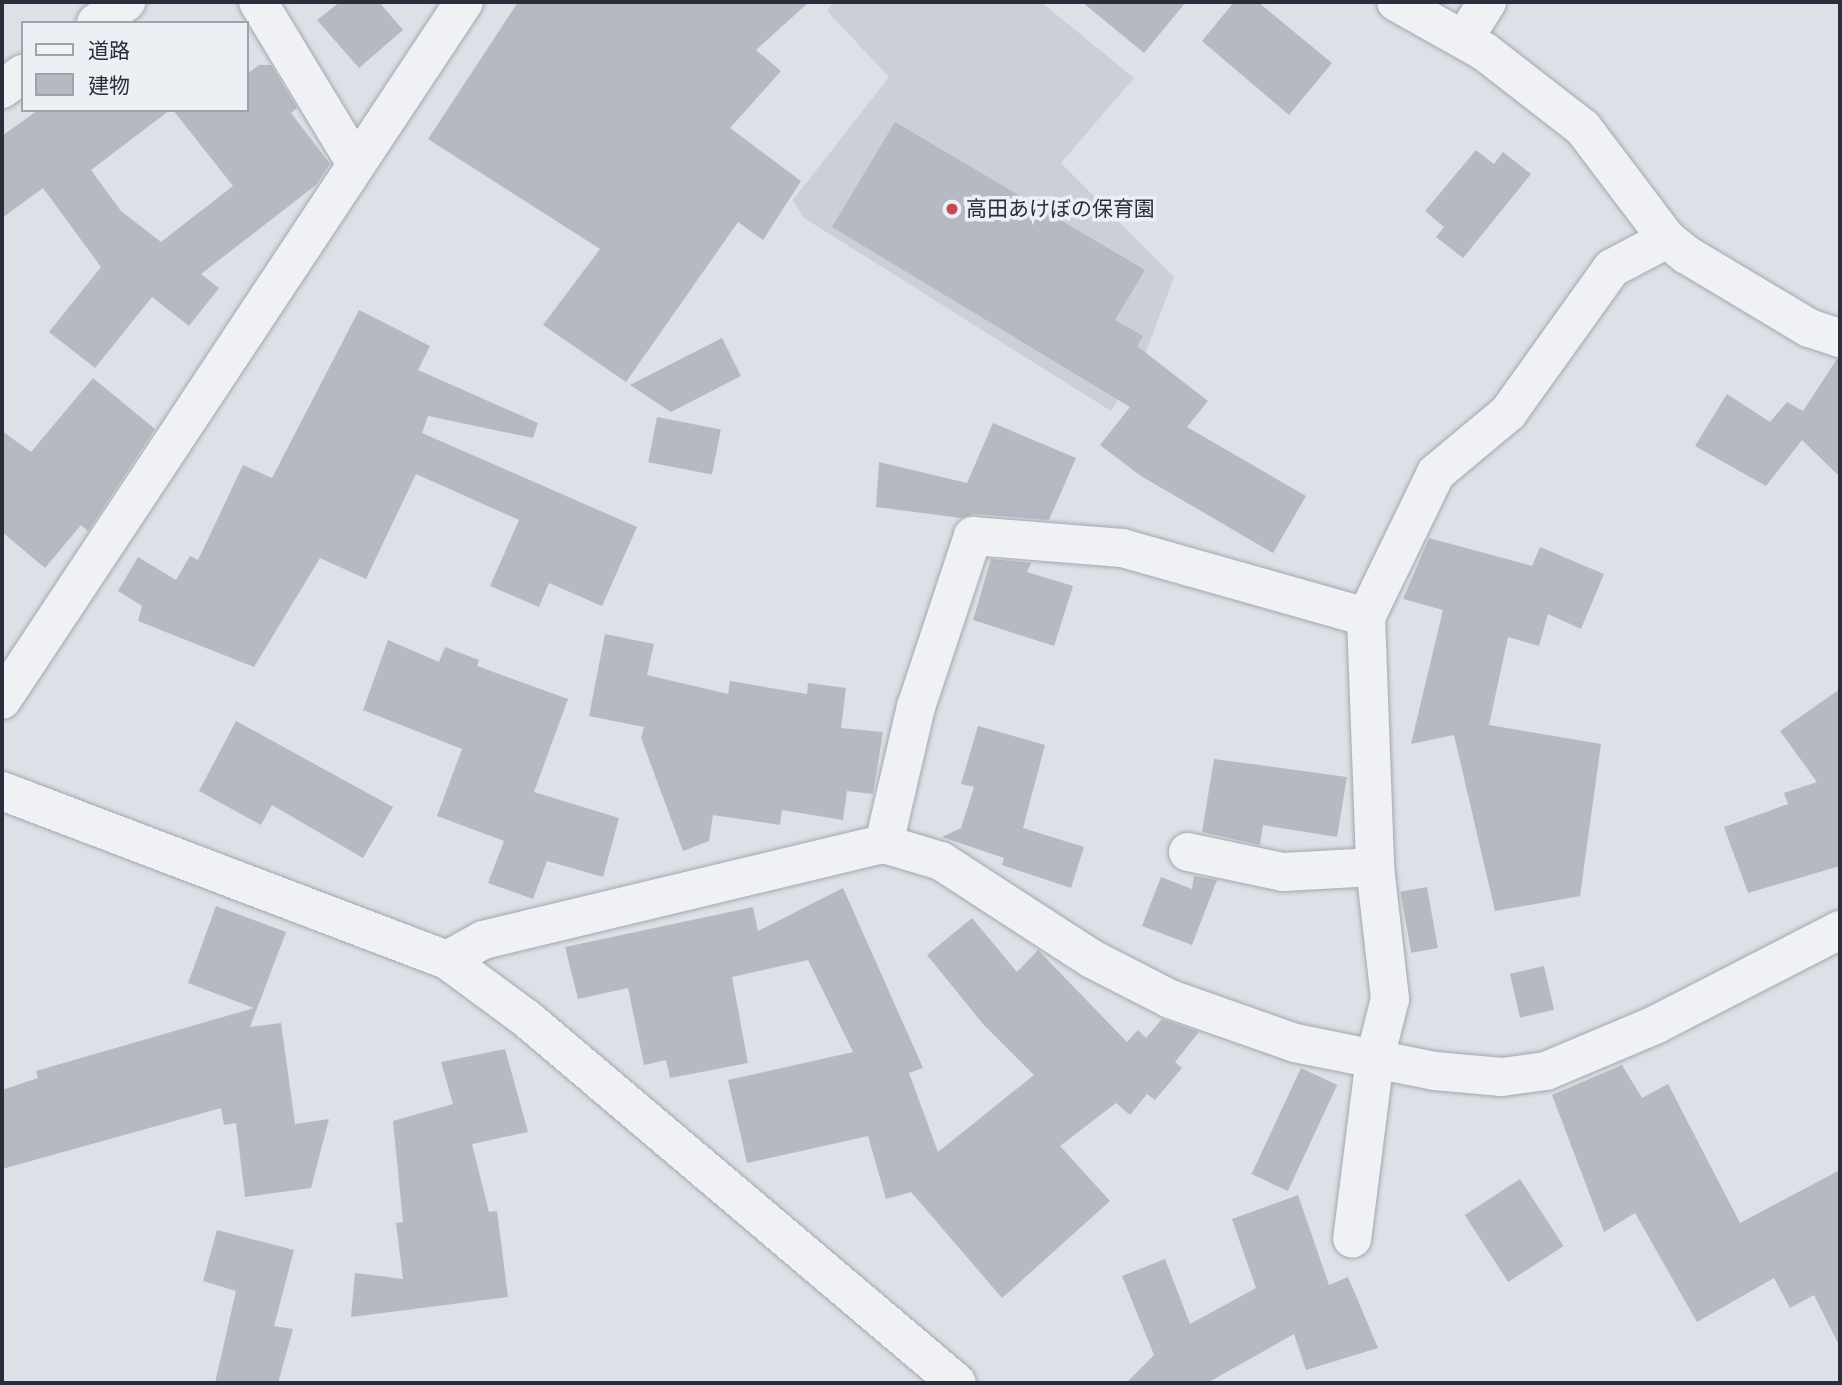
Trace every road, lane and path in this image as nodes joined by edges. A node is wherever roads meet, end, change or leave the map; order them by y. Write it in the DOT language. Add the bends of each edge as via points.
graph roads {
  1 [pos="126,2"];
  2 [pos="258,2"];
  3 [pos="464,2"];
  4 [pos="1396,2"];
  5 [pos="1487,2"];
  6 [pos="99,21"];
  7 [pos="1464,39"];
  8 [pos="21,75"];
  9 [pos="2,89"];
  10 [pos="356,164"];
  11 [pos="1667,239"];
  12 [pos="1840,338"];
  13 [pos="1366,617"];
  14 [pos="2,700"];
  15 [pos="2,791"];
  16 [pos="884,844"];
  17 [pos="1188,852"];
  18 [pos="1375,867"];
  19 [pos="1840,930"];
  20 [pos="447,960"];
  21 [pos="1375,1058"];
  22 [pos="1352,1239"];
  23 [pos="957,1383"];
  1 -- 6 [label="street"];
  2 -- 10 [label="street"];
  3 -- 10 [label="street"];
  4 -- 7 [label="street"];
  5 -- 7 [label="street"];
  7 -- 11 [label="street" via="1583,128"];
  8 -- 9 [label="street"];
  10 -- 14 [label="street"];
  11 -- 12 [label="street" via="1809,328"];
  11 -- 13 [label="street" via="1612,268 1508,413 1436,473"];
  13 -- 16 [label="street" via="1122,548 973,536 916,706"];
  13 -- 18 [label="street"];
  15 -- 20 [label="street"];
  16 -- 20 [label="street" via="483,940"];
  16 -- 21 [label="street" via="941,861 1092,959 1170,999 1295,1043"];
  17 -- 18 [label="street" via="1283,872"];
  18 -- 21 [label="street" via="1391,999"];
  19 -- 21 [label="street" via="1657,1024 1546,1071 1502,1077 1435,1071"];
  20 -- 23 [label="street" via="527,1019"];
  21 -- 22 [label="street"];
}
